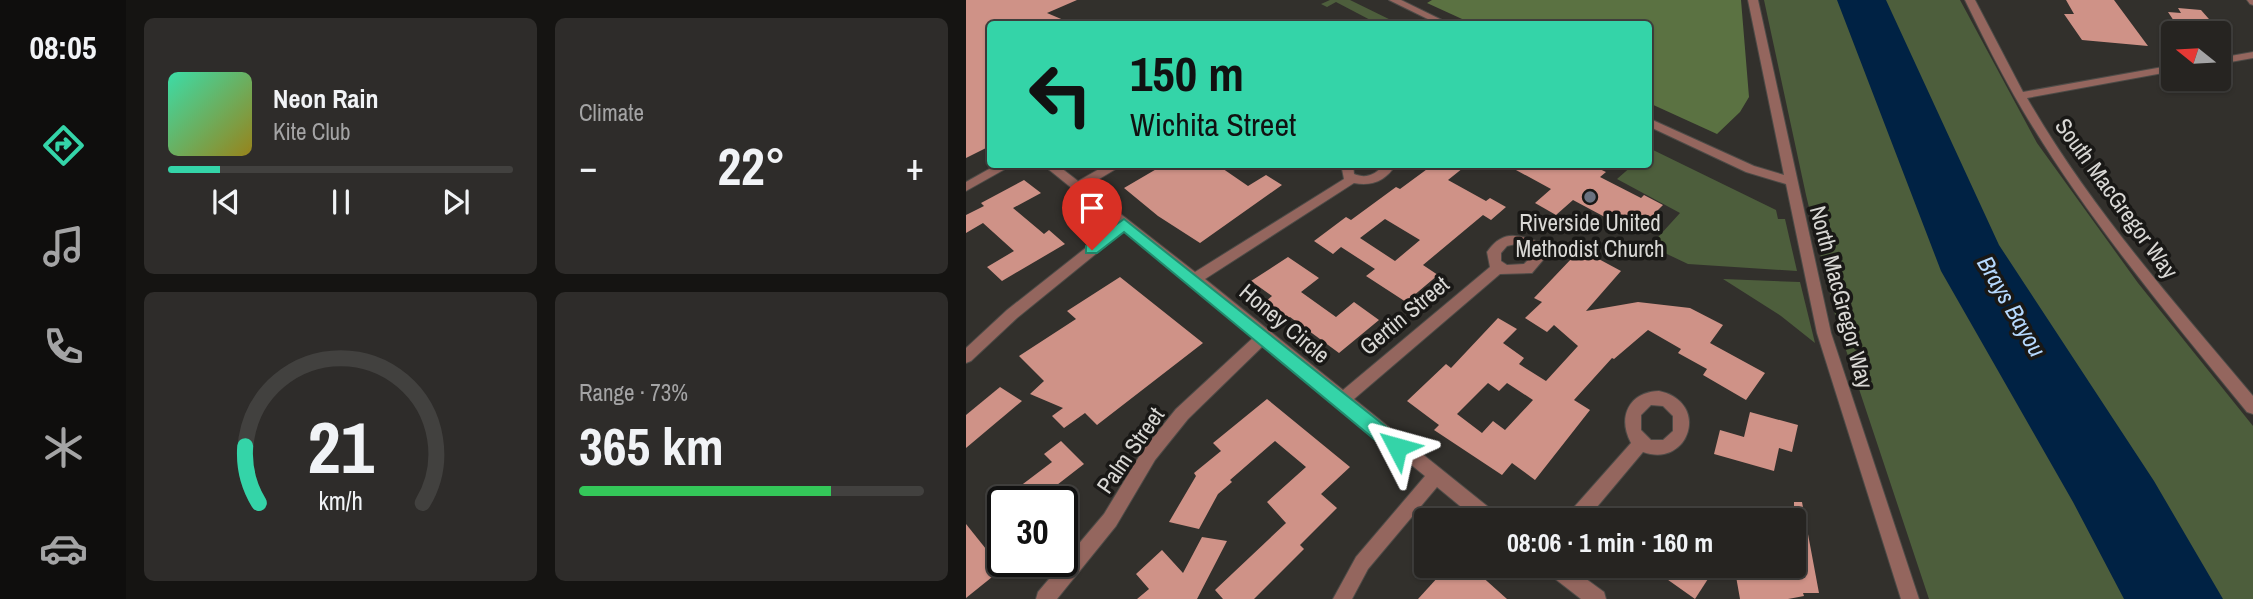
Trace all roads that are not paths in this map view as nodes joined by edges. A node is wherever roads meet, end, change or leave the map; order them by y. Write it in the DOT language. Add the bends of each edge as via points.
graph roads {
  1 [pos="1394,0"];
  2 [pos="1753,0"];
  3 [pos="1970,0"];
  4 [pos="1439,21"];
  5 [pos="2253,55"];
  6 [pos="2231,59"];
  7 [pos="2161,70"];
  8 [pos="2020,96"];
  9 [pos="1652,123"];
  10 [pos="1001,168"];
  11 [pos="1053,168"];
  12 [pos="1111,168"];
  13 [pos="1346,168"];
  14 [pos="1388,168"];
  15 [pos="1352,179"];
  16 [pos="1789,181"];
  17 [pos="966,187"];
  18 [pos="1077,187"];
  19 [pos="1124,224"];
  20 [pos="1499,267"];
  21 [pos="1195,279"];
  22 [pos="1262,337"];
  23 [pos="966,357"];
  24 [pos="1341,401"];
  25 [pos="2253,407"];
  26 [pos="1642,442"];
  27 [pos="1435,477"];
  28 [pos="1475,508"];
  29 [pos="1584,508"];
  30 [pos="1569,578"];
  31 [pos="1045,599"];
  32 [pos="1342,599"];
  33 [pos="1597,599"];
  34 [pos="1910,599"];
  1 -- 4 [label="street"];
  2 -- 16 [label="street, North MacGregor Way"];
  3 -- 8 [label="street, South MacGregor Way"];
  5 -- 6 [label="street"];
  7 -- 8 [label="street"];
  8 -- 25 [label="street, South MacGregor Way" via="2130,256"];
  9 -- 16 [label="street" via="1750,169"];
  10 -- 17 [label="street"];
  11 -- 18 [label="street, Honey Circle"];
  12 -- 18 [label="street"];
  13 -- 15 [label="street"];
  14 -- 15 [label="street" via="1374,180"];
  15 -- 21 [label="street"];
  16 -- 34 [label="street, North MacGregor Way" via="1824,332"];
  18 -- 19 [label="street, Honey Circle"];
  19 -- 21 [label="street, Honey Circle"];
  19 -- 23 [label="street"];
  20 -- 24 [label="street, Gertin Street"];
  21 -- 22 [label="street, Honey Circle"];
  22 -- 24 [label="street, Honey Circle"];
  22 -- 31 [label="street, Palm Street" via="1182,414 1149,455 1110,520"];
  24 -- 27 [label="street, Honey Circle"];
  26 -- 29 [label="street"];
  27 -- 28 [label="street, Honey Circle"];
  27 -- 32 [label="street" via="1362,563"];
  30 -- 33 [label="street"];
}
